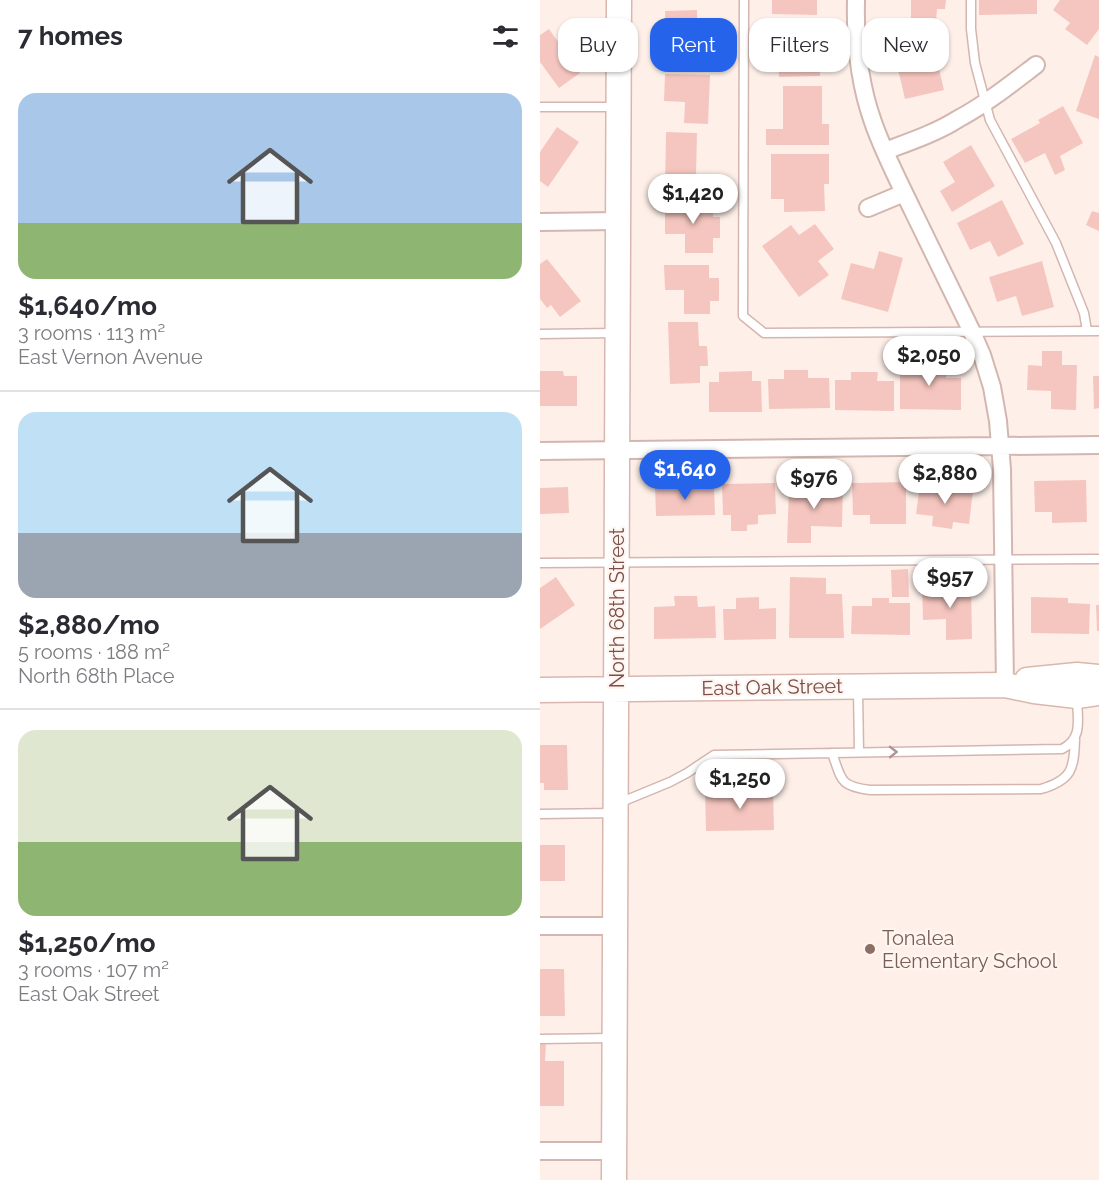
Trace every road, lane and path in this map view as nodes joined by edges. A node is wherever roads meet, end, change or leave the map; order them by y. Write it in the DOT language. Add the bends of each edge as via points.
graph roads {
  1 [pos="619,0"];
  2 [pos="744,0"];
  3 [pos="856,0"];
  4 [pos="972,0"];
  5 [pos="1036,65"];
  6 [pos="986,102"];
  7 [pos="619,106"];
  8 [pos="540,107"];
  9 [pos="885,151"];
  10 [pos="904,193"];
  11 [pos="868,208"];
  12 [pos="618,221"];
  13 [pos="540,222"];
  14 [pos="1087,331"];
  15 [pos="1099,331"];
  16 [pos="972,332"];
  17 [pos="618,333"];
  18 [pos="540,334"];
  19 [pos="1099,446"];
  20 [pos="1000,447"];
  21 [pos="618,450"];
  22 [pos="540,451"];
  23 [pos="1099,559"];
  24 [pos="1003,560"];
  25 [pos="617,562"];
  26 [pos="540,563"];
  27 [pos="1099,676"];
  28 [pos="1005,685"];
  29 [pos="858,687"];
  30 [pos="616,689"];
  31 [pos="540,690"];
  32 [pos="1088,694"];
  33 [pos="1075,739"];
  34 [pos="859,752"];
  35 [pos="832,753"];
  36 [pos="615,809"];
  37 [pos="540,814"];
  38 [pos="615,926"];
  39 [pos="540,927"];
  40 [pos="614,1038"];
  41 [pos="540,1039"];
  42 [pos="540,1151"];
  43 [pos="614,1151"];
  44 [pos="614,1180"];
  1 -- 7 [label="street, North 68th Street"];
  2 -- 16 [label="lane" via="743,316 764,333"];
  3 -- 9 [label="street" via="865,94"];
  4 -- 6 [label="lane" via="975,63"];
  5 -- 6 [label="street"];
  6 -- 9 [label="street" via="957,120"];
  6 -- 14 [label="lane" via="990,120 1056,243"];
  7 -- 8 [label="lane"];
  7 -- 12 [label="street, North 68th Street"];
  9 -- 10 [label="street"];
  10 -- 11 [label="street"];
  10 -- 16 [label="street"];
  12 -- 13 [label="street"];
  12 -- 17 [label="street, North 68th Street"];
  14 -- 15 [label="lane"];
  14 -- 16 [label="lane"];
  16 -- 20 [label="street" via="992,387"];
  17 -- 18 [label="lane"];
  17 -- 21 [label="street, North 68th Street"];
  19 -- 20 [label="street"];
  20 -- 21 [label="street"];
  20 -- 24 [label="street"];
  21 -- 22 [label="street"];
  21 -- 25 [label="street, North 68th Street"];
  23 -- 24 [label="lane"];
  24 -- 25 [label="lane"];
  24 -- 28 [label="street"];
  25 -- 26 [label="lane"];
  25 -- 30 [label="street, North 68th Street"];
  27 -- 28 [label="street, East Oak Street" via="1034,678"];
  28 -- 29 [label="street, East Oak Street"];
  28 -- 32 [label="street, East Oak Street"];
  29 -- 30 [label="street, East Oak Street"];
  29 -- 34 [label="lane"];
  30 -- 31 [label="street, East Oak Street"];
  30 -- 36 [label="street, North 68th Street"];
  32 -- 33 [label="lane"];
  34 -- 33 [label="lane, one-way" via="1062,749"];
  33 -- 35 [label="lane" via="1074,762 1068,775 1058,784 1041,789 854,788 842,781"];
  34 -- 35 [label="lane"];
  35 -- 36 [label="lane" via="714,755"];
  36 -- 37 [label="lane"];
  36 -- 38 [label="street, North 68th Street"];
  38 -- 39 [label="street"];
  38 -- 40 [label="street, North 68th Street"];
  40 -- 41 [label="lane"];
  40 -- 43 [label="street, North 68th Street"];
  42 -- 43 [label="street"];
  43 -- 44 [label="street, North 68th Street"];
}
